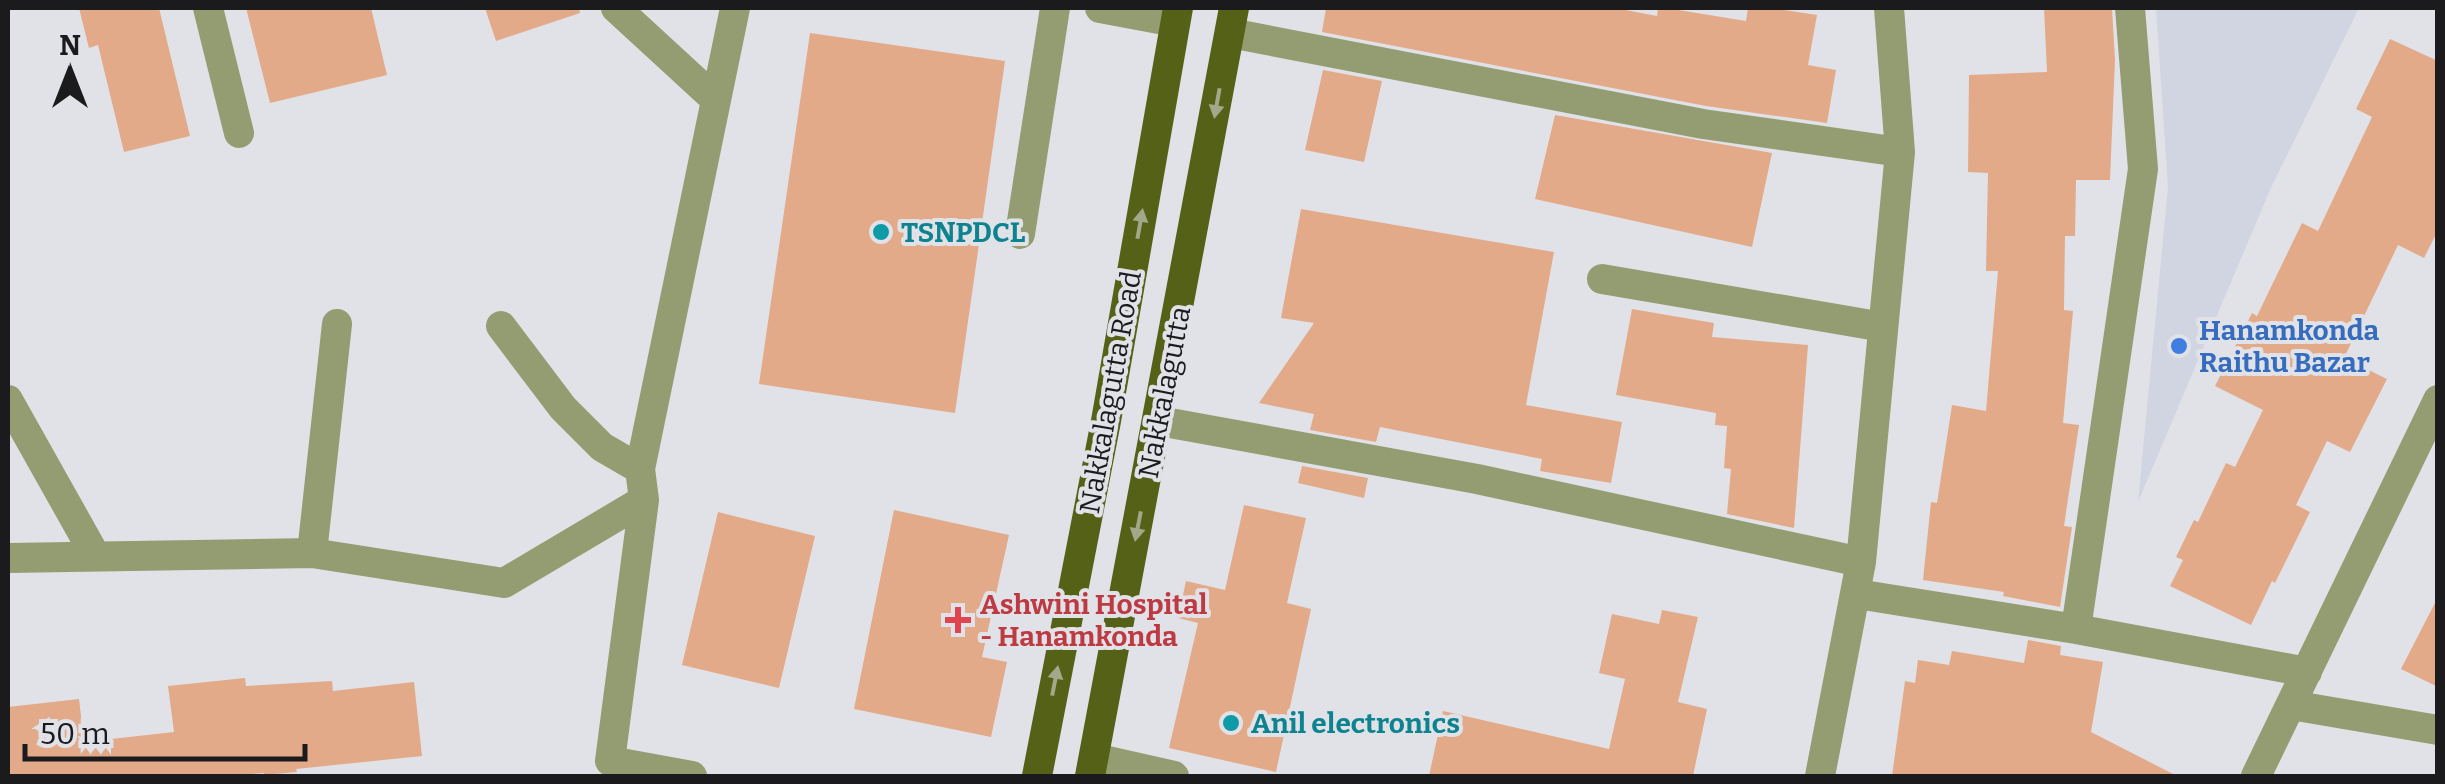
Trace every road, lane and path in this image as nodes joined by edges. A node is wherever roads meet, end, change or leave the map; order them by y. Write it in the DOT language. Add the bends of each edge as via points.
graph roads {
  1 [pos="208,8"];
  2 [pos="616,8"];
  3 [pos="735,8"];
  4 [pos="1054,8"];
  5 [pos="1100,8"];
  6 [pos="1889,8"];
  7 [pos="2130,8"];
  8 [pos="1176,15"];
  9 [pos="1232,20"];
  10 [pos="715,99"];
  11 [pos="239,133"];
  12 [pos="1900,152"];
  13 [pos="1020,234"];
  14 [pos="1602,279"];
  15 [pos="337,324"];
  16 [pos="501,326"];
  17 [pos="1883,327"];
  18 [pos="8,400"];
  19 [pos="2438,400"];
  20 [pos="1159,421"];
  21 [pos="640,469"];
  22 [pos="644,500"];
  23 [pos="312,553"];
  24 [pos="95,555"];
  25 [pos="8,558"];
  26 [pos="1861,562"];
  27 [pos="1857,594"];
  28 [pos="2076,629"];
  29 [pos="2307,672"];
  30 [pos="2291,705"];
  31 [pos="2438,730"];
  32 [pos="1092,767"];
  33 [pos="692,776"];
  34 [pos="1037,776"];
  35 [pos="1174,776"];
  36 [pos="1820,776"];
  37 [pos="2256,776"];
  1 -- 11 [label="street"];
  2 -- 10 [label="street"];
  3 -- 10 [label="street"];
  4 -- 13 [label="street"];
  5 -- 8 [label="street"];
  6 -- 12 [label="street"];
  7 -- 28 [label="street" via="2143,169"];
  34 -- 8 [label="main road, Nakkalagutta Road, one-way"];
  9 -- 12 [label="street" via="1703,124"];
  9 -- 20 [label="main road, Nakkalagutta, one-way"];
  10 -- 21 [label="street"];
  12 -- 17 [label="street"];
  14 -- 17 [label="street"];
  15 -- 23 [label="street"];
  16 -- 21 [label="street" via="563,408 602,447"];
  17 -- 26 [label="street"];
  18 -- 24 [label="street"];
  19 -- 29 [label="street"];
  20 -- 26 [label="street"];
  20 -- 32 [label="main road, Nakkalagutta, one-way"];
  21 -- 22 [label="street"];
  22 -- 23 [label="street" via="504,583"];
  22 -- 33 [label="street" via="610,760"];
  23 -- 24 [label="street"];
  24 -- 25 [label="street"];
  26 -- 27 [label="street"];
  27 -- 28 [label="street"];
  27 -- 36 [label="street"];
  28 -- 29 [label="street"];
  29 -- 30 [label="street"];
  30 -- 31 [label="street"];
  30 -- 37 [label="street"];
  32 -- 35 [label="street"];
}
